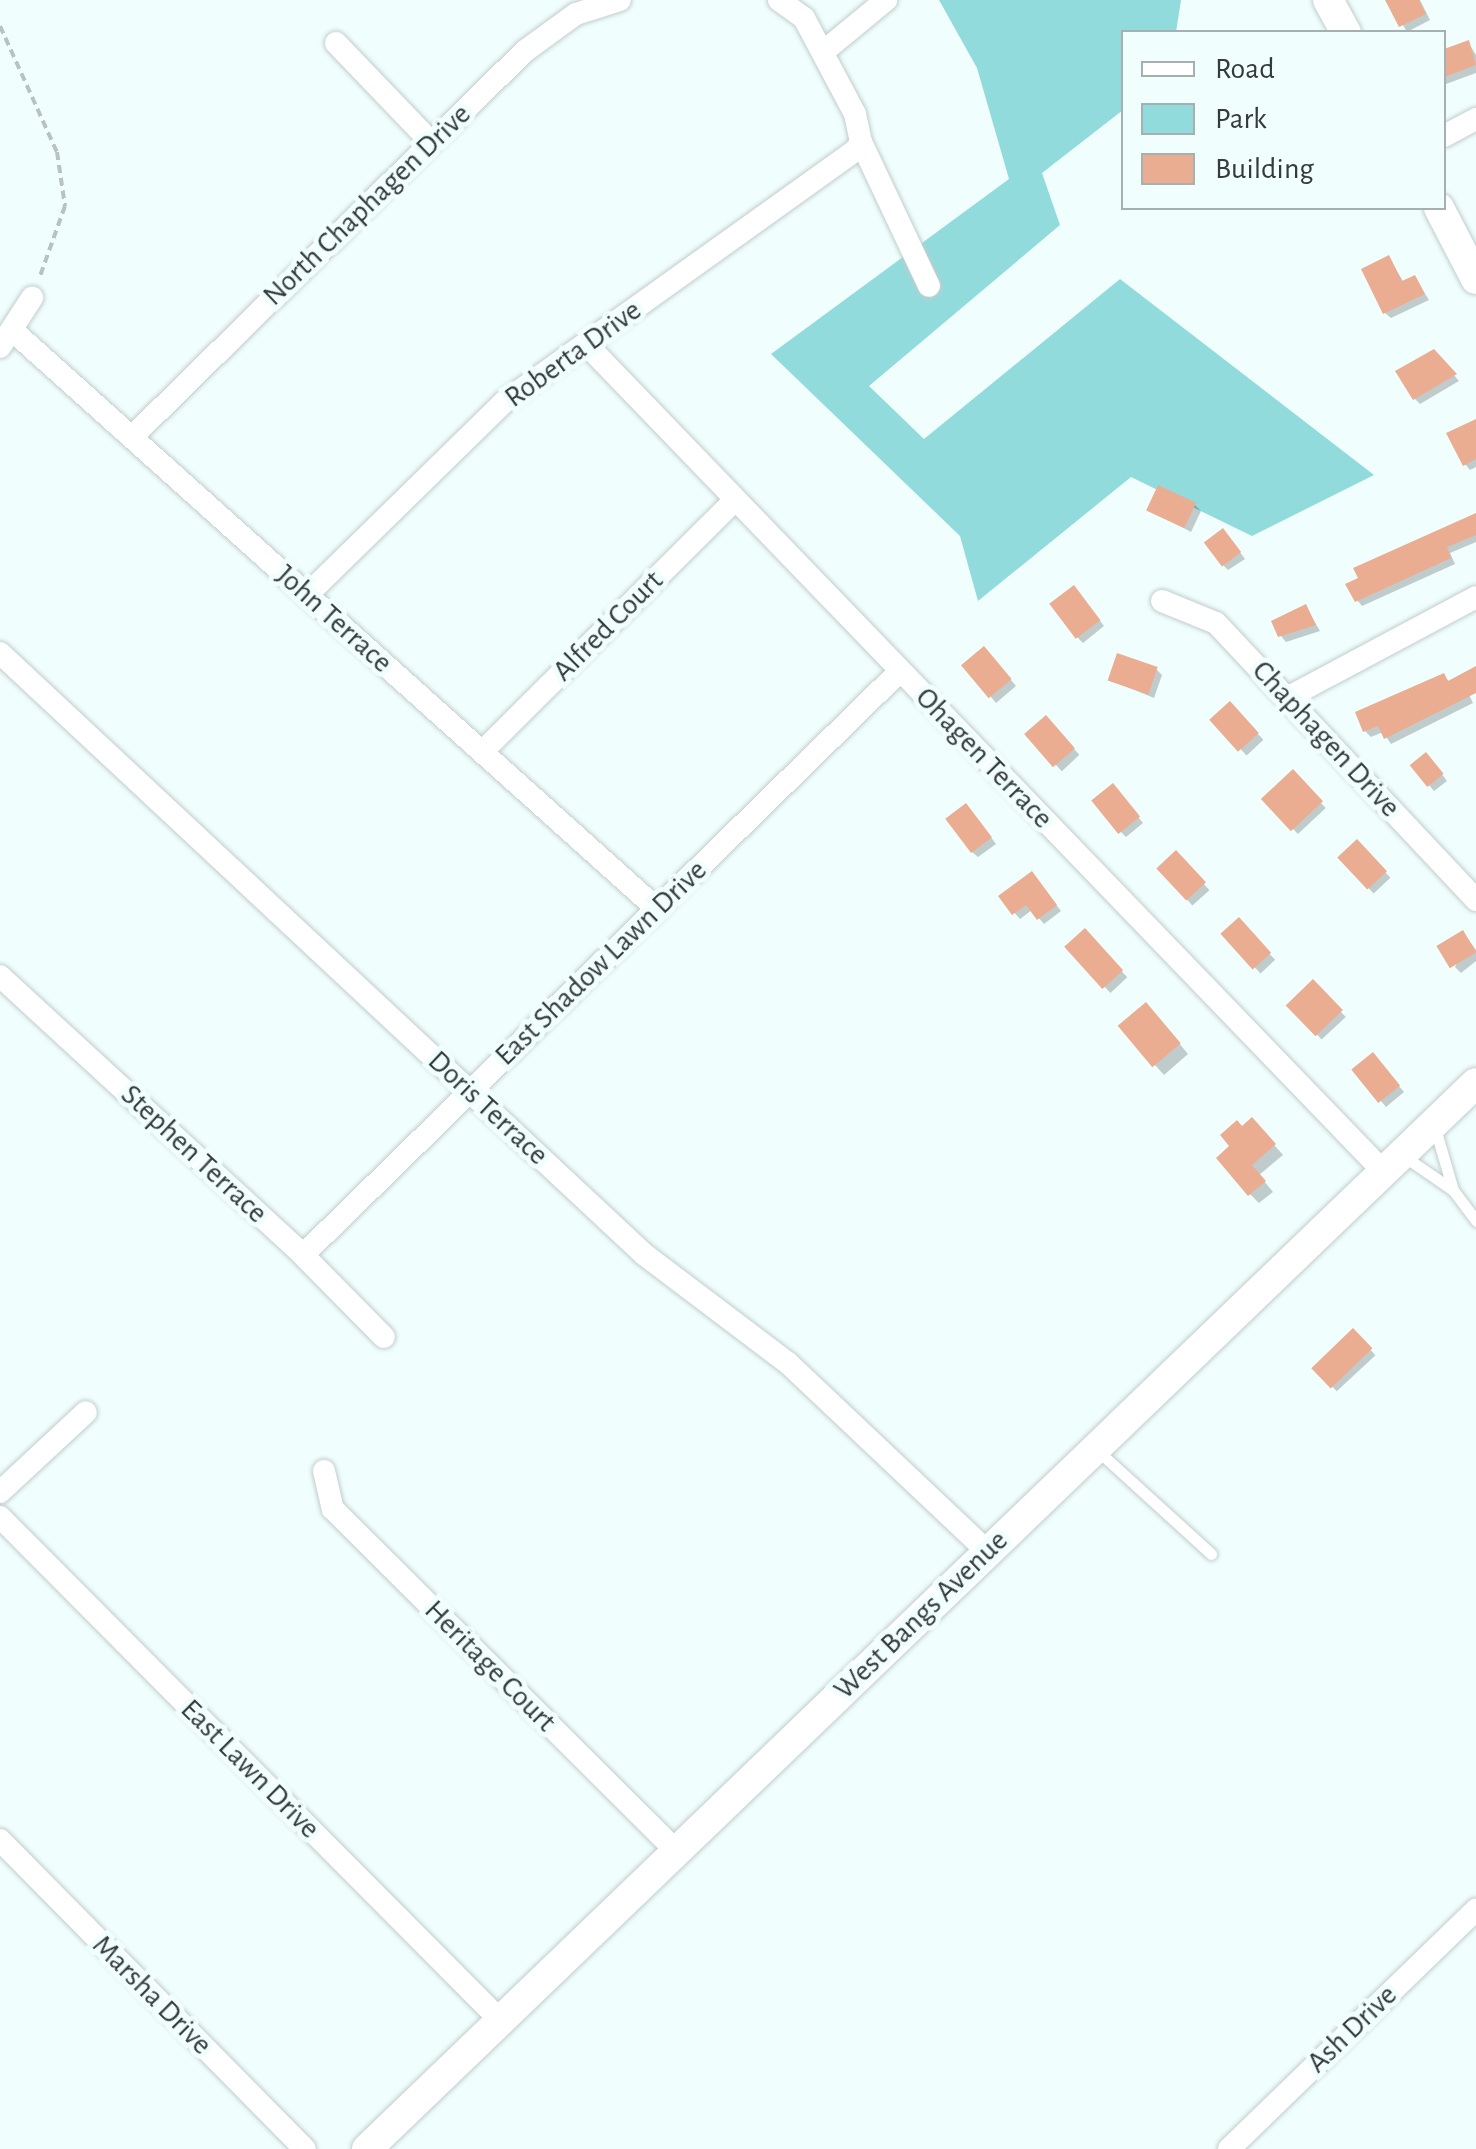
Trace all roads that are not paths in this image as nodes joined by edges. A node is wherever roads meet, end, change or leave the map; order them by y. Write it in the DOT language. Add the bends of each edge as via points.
graph roads {
  1 [pos="620,0"];
  2 [pos="780,0"];
  3 [pos="886,0"];
  4 [pos="1328,0"];
  5 [pos="1345,30"];
  6 [pos="336,43"];
  7 [pos="823,52"];
  8 [pos="1476,119"];
  9 [pos="1446,135"];
  10 [pos="432,142"];
  11 [pos="861,142"];
  12 [pos="1439,210"];
  13 [pos="1476,279"];
  14 [pos="929,286"];
  15 [pos="32,298"];
  16 [pos="6,338"];
  17 [pos="586,344"];
  18 [pos="132,437"];
  19 [pos="735,500"];
  20 [pos="308,594"];
  21 [pos="1476,597"];
  22 [pos="1162,601"];
  23 [pos="0,653"];
  24 [pos="900,671"];
  25 [pos="1286,698"];
  26 [pos="482,752"];
  27 [pos="1476,900"];
  28 [pos="656,909"];
  29 [pos="0,976"];
  30 [pos="1476,1083"];
  31 [pos="470,1091"];
  32 [pos="1434,1124"];
  33 [pos="1392,1163"];
  34 [pos="1453,1190"];
  35 [pos="1476,1221"];
  36 [pos="303,1255"];
  37 [pos="384,1336"];
  38 [pos="86,1412"];
  39 [pos="1095,1448"];
  40 [pos="324,1471"];
  41 [pos="0,1492"];
  42 [pos="0,1517"];
  43 [pos="987,1551"];
  44 [pos="1211,1554"];
  45 [pos="0,1840"];
  46 [pos="676,1851"];
  47 [pos="1476,1910"];
  48 [pos="500,2020"];
  49 [pos="305,2149"];
  50 [pos="367,2149"];
  51 [pos="1229,2149"];
  1 -- 10 [label="street, North Chaphagen Drive" via="557,24"];
  2 -- 7 [label="street" via="804,18"];
  3 -- 7 [label="street"];
  4 -- 5 [label="street"];
  6 -- 10 [label="street"];
  7 -- 11 [label="street" via="862,130"];
  8 -- 9 [label="street"];
  10 -- 18 [label="street, North Chaphagen Drive"];
  11 -- 14 [label="street"];
  11 -- 17 [label="street, Roberta Drive"];
  12 -- 13 [label="street"];
  15 -- 16 [label="street"];
  16 -- 18 [label="street, John Terrace"];
  17 -- 19 [label="street, Ohagen Terrace"];
  17 -- 20 [label="street, Roberta Drive" via="482,422"];
  18 -- 20 [label="street, John Terrace"];
  19 -- 24 [label="street, Ohagen Terrace"];
  19 -- 26 [label="street, Alfred Court"];
  20 -- 26 [label="street, John Terrace"];
  21 -- 25 [label="street"];
  22 -- 25 [label="street, Chaphagen Drive" via="1210,617"];
  23 -- 31 [label="street, Doris Terrace"];
  24 -- 28 [label="street, East Shadow Lawn Drive"];
  24 -- 33 [label="street, Ohagen Terrace"];
  25 -- 27 [label="street, Chaphagen Drive"];
  26 -- 28 [label="street, John Terrace"];
  28 -- 31 [label="street, East Shadow Lawn Drive"];
  29 -- 36 [label="street, Stephen Terrace"];
  30 -- 32 [label="street, West Bangs Avenue"];
  31 -- 36 [label="street, East Shadow Lawn Drive"];
  31 -- 43 [label="street, Doris Terrace" via="644,1255 818,1389"];
  32 -- 33 [label="street, West Bangs Avenue"];
  32 -- 34 [label="lane"];
  33 -- 34 [label="lane"];
  33 -- 39 [label="street, West Bangs Avenue"];
  34 -- 35 [label="lane"];
  36 -- 37 [label="street, Stephen Terrace"];
  38 -- 41 [label="street"];
  39 -- 43 [label="street, West Bangs Avenue"];
  39 -- 44 [label="lane"];
  40 -- 46 [label="street, Heritage Court" via="333,1510"];
  42 -- 48 [label="street, East Lawn Drive"];
  43 -- 46 [label="street, West Bangs Avenue"];
  45 -- 49 [label="street, Marsha Drive"];
  46 -- 48 [label="street, West Bangs Avenue"];
  47 -- 51 [label="street, Ash Drive"];
  48 -- 50 [label="street, West Bangs Avenue"];
}
